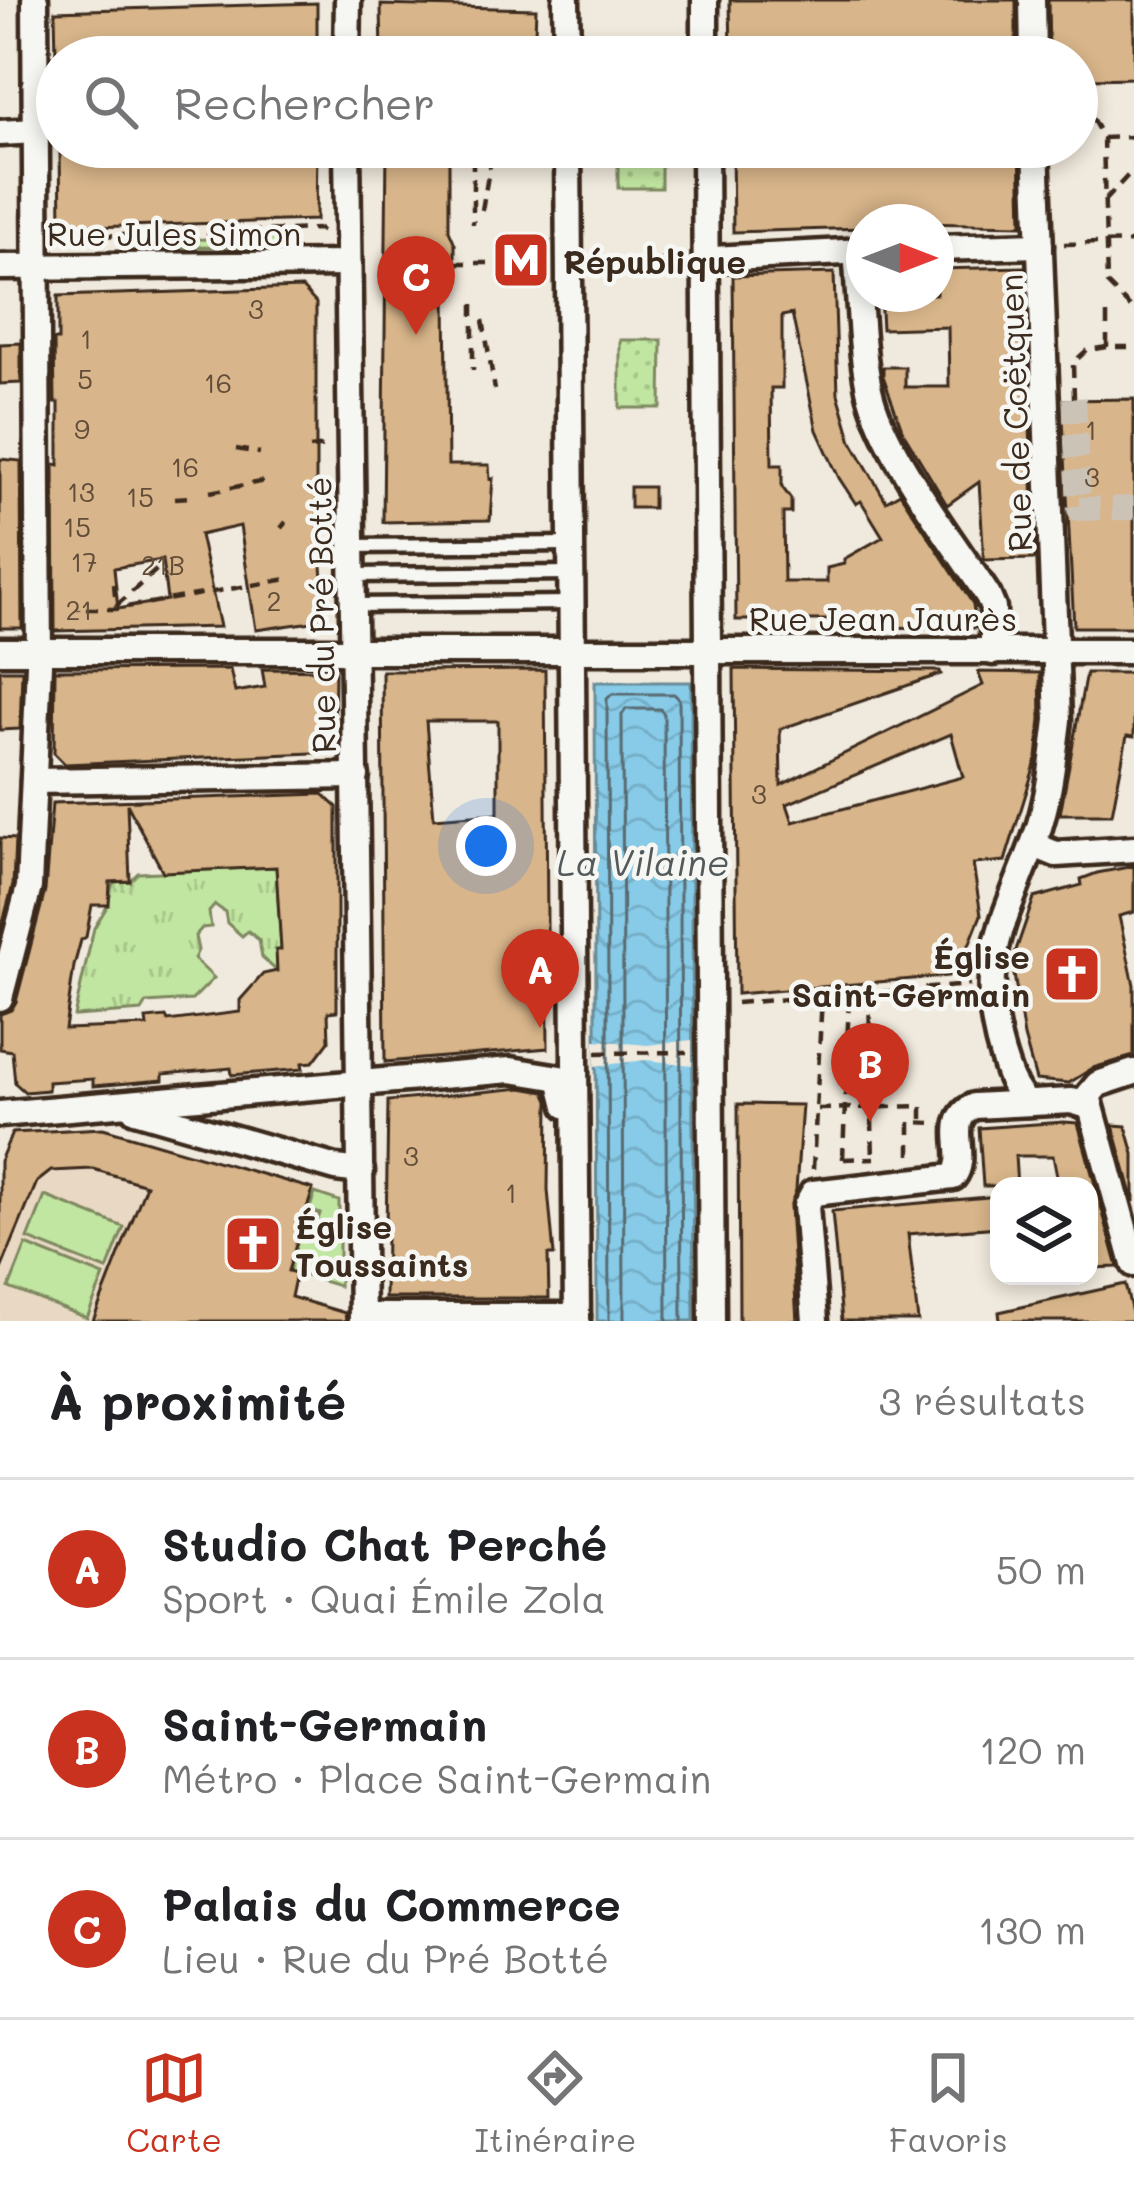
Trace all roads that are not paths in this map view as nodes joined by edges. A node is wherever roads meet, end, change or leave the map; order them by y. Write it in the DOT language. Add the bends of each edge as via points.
graph roads {
  1 [pos="34,0"];
  2 [pos="348,0"];
  3 [pos="566,0"];
  4 [pos="705,0"];
  5 [pos="1032,0"];
  6 [pos="347,36"];
  7 [pos="567,36"];
  8 [pos="705,36"];
  9 [pos="1033,36"];
  10 [pos="36,131"];
  11 [pos="0,133"];
  12 [pos="36,168"];
  13 [pos="347,168"];
  14 [pos="568,168"];
  15 [pos="705,168"];
  16 [pos="1037,168"];
  17 [pos="1040,245"];
  18 [pos="954,247"];
  19 [pos="846,252"];
  20 [pos="700,259"];
  21 [pos="348,264"];
  22 [pos="37,266"];
  23 [pos="0,267"];
  24 [pos="864,312"];
  25 [pos="570,544"];
  26 [pos="350,546"];
  27 [pos="571,573"];
  28 [pos="350,575"];
  29 [pos="571,603"];
  30 [pos="351,605"];
  31 [pos="353,649"];
  32 [pos="571,649"];
  33 [pos="707,649"];
  34 [pos="0,651"];
  35 [pos="40,651"];
  36 [pos="1058,651"];
  37 [pos="1134,651"];
  38 [pos="993,652"];
  39 [pos="356,776"];
  40 [pos="34,781"];
  41 [pos="1036,838"];
  42 [pos="1134,849"];
  43 [pos="0,998"];
  44 [pos="1134,1072"];
  45 [pos="360,1082"];
  46 [pos="1027,1102"];
  47 [pos="121,1106"];
  48 [pos="1088,1106"];
  49 [pos="0,1114"];
  50 [pos="576,1138"];
  51 [pos="361,1171"];
  52 [pos="1134,1264"];
  53 [pos="577,1318"];
  54 [pos="362,1319"];
  55 [pos="712,1321"];
  56 [pos="815,1321"];
  1 -- 10 [label="street"];
  2 -- 6 [label="street"];
  3 -- 7 [label="street"];
  4 -- 8 [label="street"];
  5 -- 9 [label="street"];
  10 -- 11 [label="street"];
  12 -- 22 [label="street"];
  13 -- 21 [label="street, Rue du Pré Botté"];
  14 -- 25 [label="street"];
  15 -- 33 [label="street"];
  16 -- 17 [label="street, Rue de Coëtquen"];
  17 -- 18 [label="street"];
  17 -- 36 [label="street, Rue de Coëtquen"];
  19 -- 20 [label="street"];
  21 -- 22 [label="street, Rue Jules Simon"];
  21 -- 26 [label="street, Rue du Pré Botté"];
  22 -- 23 [label="street, Rue Jules Simon"];
  22 -- 35 [label="street"];
  24 -- 38 [label="street" via="869,392 912,478 988,596"];
  25 -- 26 [label="lane"];
  25 -- 27 [label="street"];
  26 -- 28 [label="street, Rue du Pré Botté"];
  27 -- 28 [label="lane"];
  27 -- 29 [label="street"];
  28 -- 30 [label="street, Rue du Pré Botté"];
  29 -- 30 [label="lane"];
  29 -- 32 [label="street"];
  30 -- 31 [label="street, Rue du Pré Botté"];
  31 -- 32 [label="street, Rue Jean Jaurès"];
  31 -- 35 [label="street, Rue Jean Jaurès"];
  31 -- 39 [label="street, Rue du Pré Botté"];
  32 -- 33 [label="street, Rue Jean Jaurès"];
  32 -- 50 [label="street"];
  33 -- 38 [label="street, Rue Jean Jaurès"];
  33 -- 55 [label="street"];
  34 -- 35 [label="street, Rue Jean Jaurès"];
  35 -- 40 [label="street"];
  36 -- 37 [label="street, Rue Jean Jaurès"];
  36 -- 38 [label="street, Rue Jean Jaurès"];
  36 -- 41 [label="street, Rue de Coëtquen" via="1058,720"];
  39 -- 40 [label="street"];
  39 -- 45 [label="street, Rue du Pré Botté"];
  40 -- 43 [label="street" via="29,887"];
  41 -- 42 [label="street" via="1056,854"];
  41 -- 46 [label="street, Rue de Coëtquen" via="1003,914 992,984 993,1023 1010,1079"];
  44 -- 48 [label="street" via="1098,1084"];
  45 -- 47 [label="street"];
  45 -- 50 [label="street" via="511,1070 560,1078"];
  45 -- 51 [label="street, Rue du Pré Botté"];
  46 -- 48 [label="street"];
  46 -- 56 [label="street" via="961,1114 960,1166 948,1180 812,1193 806,1206"];
  47 -- 49 [label="street"];
  47 -- 51 [label="street"];
  48 -- 52 [label="street"];
  50 -- 53 [label="street"];
  51 -- 54 [label="street, Rue du Pré Botté"];
  53 -- 54 [label="street"];
}
